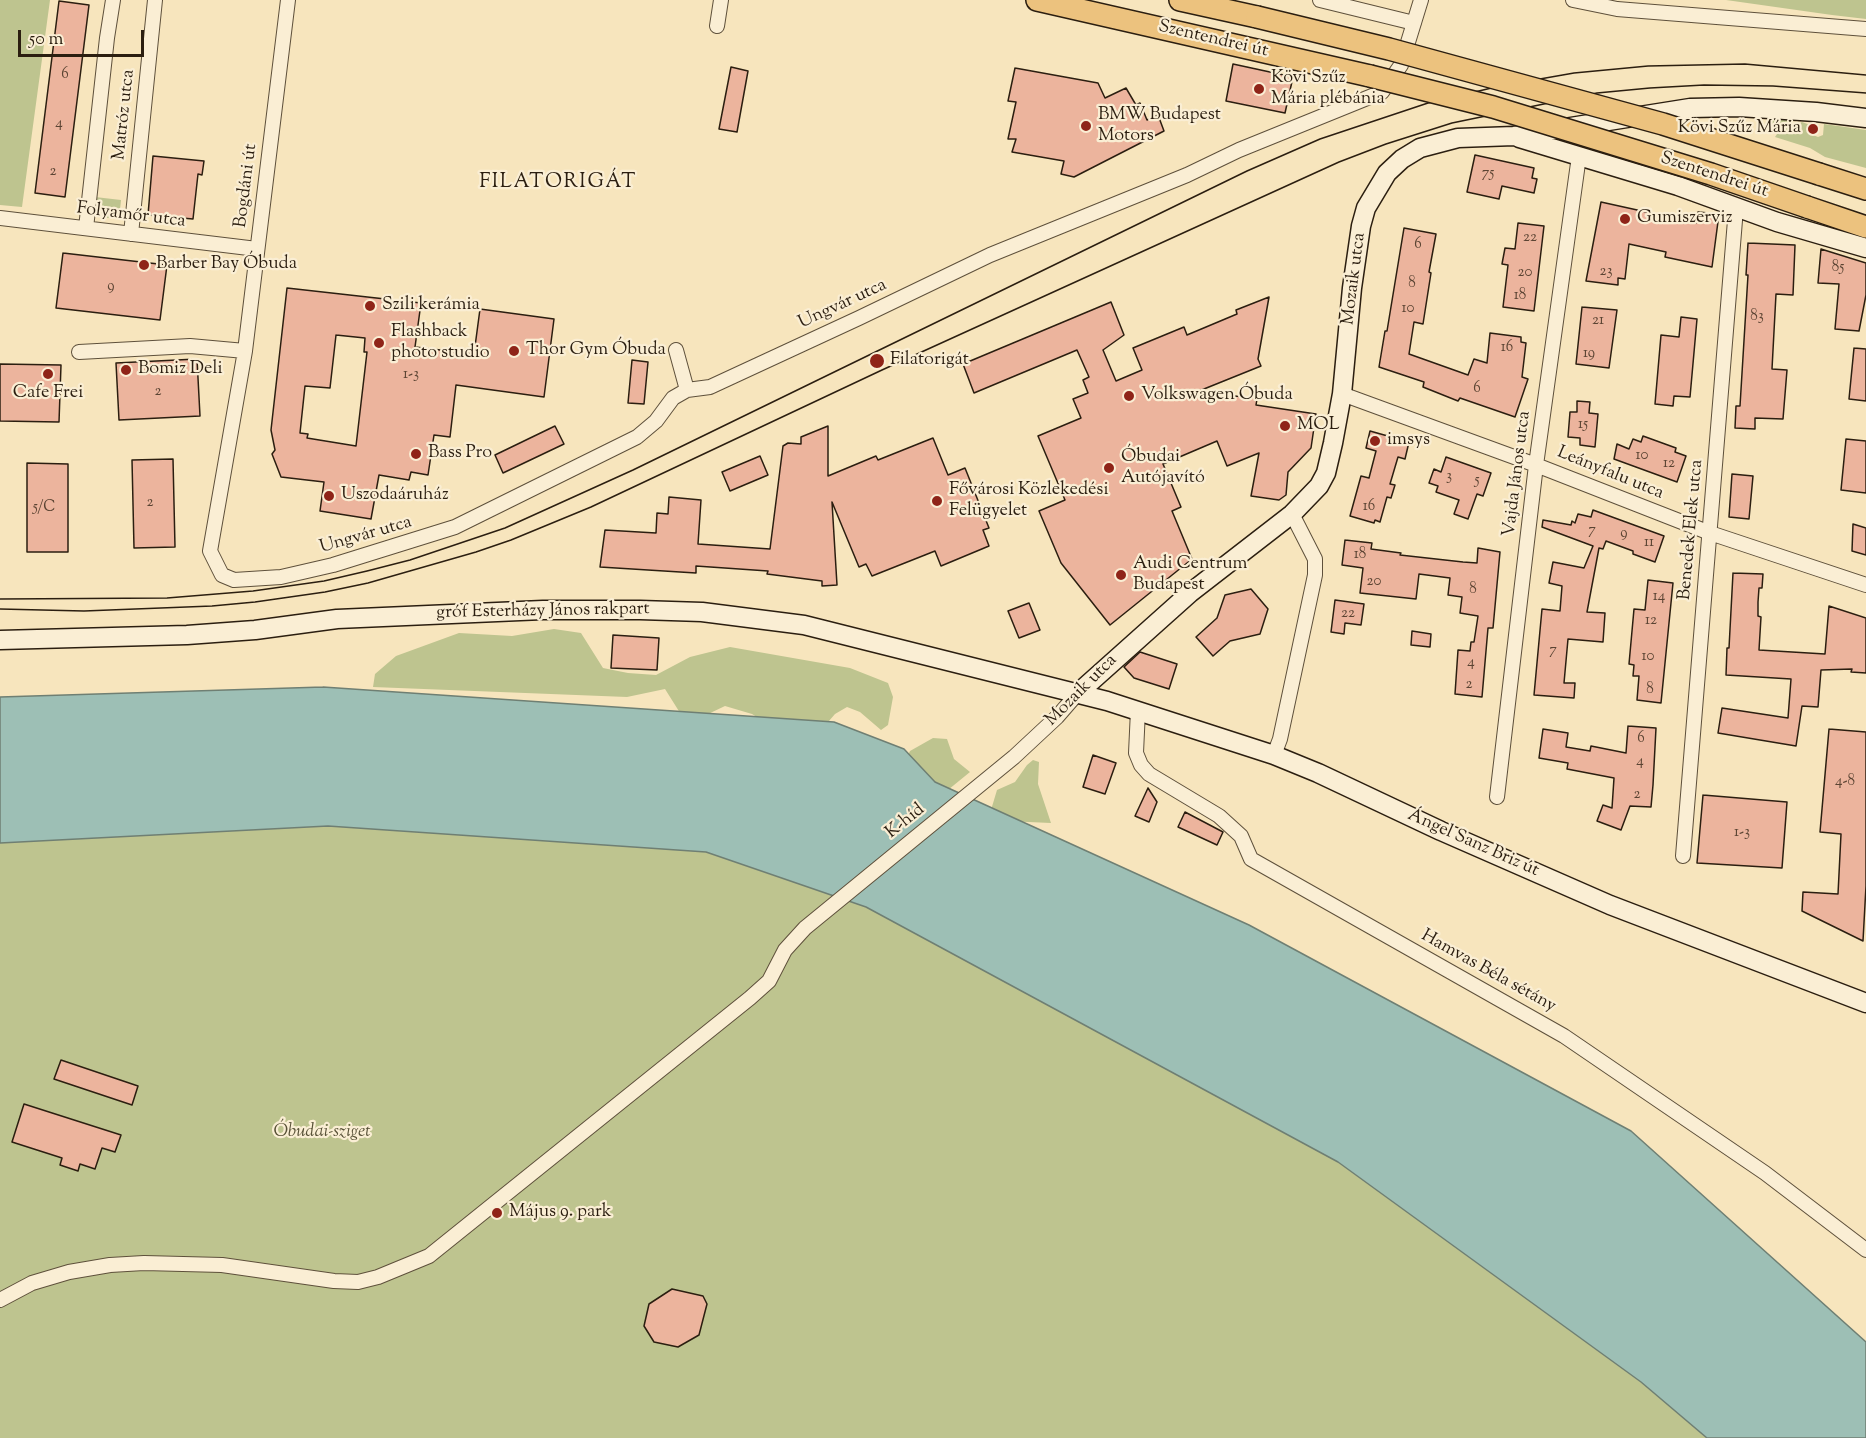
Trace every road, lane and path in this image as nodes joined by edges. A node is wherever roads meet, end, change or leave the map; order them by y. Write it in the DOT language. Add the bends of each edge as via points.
graph roads {
  1 [pos="113,0"];
  2 [pos="155,0"];
  3 [pos="288,0"];
  4 [pos="721,0"];
  5 [pos="1038,0"];
  6 [pos="1180,0"];
  7 [pos="1320,0"];
  8 [pos="1421,0"];
  9 [pos="1574,0"];
  10 [pos="1414,23"];
  11 [pos="717,26"];
  12 [pos="1866,29"];
  13 [pos="1632,118"];
  14 [pos="1866,118"];
  15 [pos="1514,136"];
  16 [pos="1579,156"];
  17 [pos="1635,173"];
  18 [pos="1866,189"];
  19 [pos="1736,208"];
  20 [pos="0,218"];
  21 [pos="1866,227"];
  22 [pos="86,228"];
  23 [pos="131,234"];
  24 [pos="1866,248"];
  25 [pos="257,249"];
  26 [pos="245,351"];
  27 [pos="676,351"];
  28 [pos="79,352"];
  29 [pos="687,390"];
  30 [pos="1349,397"];
  31 [pos="1536,465"];
  32 [pos="1292,514"];
  33 [pos="1710,533"];
  34 [pos="234,579"];
  35 [pos="1866,585"];
  36 [pos="0,640"];
  37 [pos="1077,694"];
  38 [pos="1138,710"];
  39 [pos="1274,755"];
  40 [pos="1014,757"];
  41 [pos="1497,797"];
  42 [pos="1683,856"];
  43 [pos="1866,1003"];
  44 [pos="1866,1250"];
  45 [pos="1,1299"];
  1 -- 22 [label="street, Matróz utca"];
  2 -- 23 [label="street, Matróz utca"];
  3 -- 25 [label="street, Bogdáni út"];
  4 -- 11 [label="street"];
  5 -- 21 [label="main road, Szentendrei út, bridge" via="1493,107"];
  6 -- 18 [label="main road, Szentendrei út, bridge" via="1389,49 1652,121"];
  7 -- 10 [label="street"];
  8 -- 10 [label="street, Ungvár utca"];
  9 -- 12 [label="street" via="1617,9"];
  10 -- 29 [label="street, Ungvár utca" via="1401,65 1382,92 990,255 710,387"];
  13 -- 14 [label="main road" via="1690,108 1739,107"];
  13 -- 15 [label="main road"];
  13 -- 17 [label="main road" via="1622,140 1624,158"];
  15 -- 16 [label="main road"];
  15 -- 30 [label="main road, Mozaik utca" via="1436,142 1402,159 1387,173 1366,208 1361,226 1352,288"];
  16 -- 17 [label="main road"];
  16 -- 31 [label="street, Vajda János utca"];
  17 -- 19 [label="main road"];
  19 -- 24 [label="main road"];
  19 -- 33 [label="street, Benedek Elek utca"];
  20 -- 22 [label="street, Folyamőr utca"];
  22 -- 23 [label="street, Folyamőr utca"];
  23 -- 25 [label="street, Folyamőr utca"];
  25 -- 26 [label="street, Bogdáni út"];
  26 -- 28 [label="street" via="190,346"];
  26 -- 34 [label="street, Bogdáni út" via="210,551 222,575"];
  27 -- 29 [label="street"];
  29 -- 34 [label="street, Ungvár utca" via="673,398 656,421 637,436 455,527 333,565 281,577"];
  30 -- 31 [label="street, Leányfalu utca"];
  30 -- 32 [label="main road, Mozaik utca" via="1326,473"];
  31 -- 33 [label="street, Leányfalu utca"];
  31 -- 41 [label="street, Vajda János utca"];
  32 -- 37 [label="main road, Mozaik utca" via="1190,593"];
  32 -- 39 [label="street" via="1315,559 1316,575"];
  33 -- 35 [label="street, Leányfalu utca"];
  33 -- 42 [label="street, Benedek Elek utca"];
  36 -- 37 [label="main road, gróf Esterházy János rakpart" via="187,635 337,619 543,610 702,612 831,630"];
  37 -- 38 [label="main road, Ángel Sanz Briz út"];
  37 -- 40 [label="street, Mozaik utca"];
  38 -- 39 [label="main road, Ángel Sanz Briz út"];
  38 -- 44 [label="street, Hamvas Béla sétány" via="1136,753 1141,765 1149,774 1219,816 1241,836 1251,860 1564,1036 1765,1173"];
  39 -- 43 [label="main road, Ángel Sanz Briz út" via="1610,905"];
  40 -- 45 [label="street, K-híd" via="820,914 790,944 769,981 750,998 429,1256 358,1282 222,1265 110,1265 32,1283"];
}
